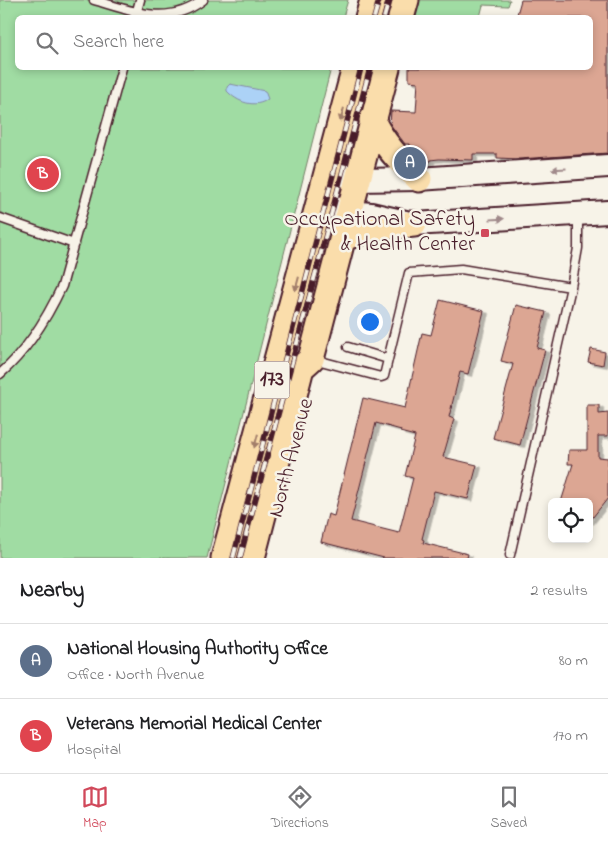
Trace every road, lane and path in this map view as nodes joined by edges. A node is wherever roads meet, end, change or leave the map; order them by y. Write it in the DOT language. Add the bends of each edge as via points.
graph roads {
  1 [pos="94,0"];
  2 [pos="140,0"];
  3 [pos="203,0"];
  4 [pos="373,0"];
  5 [pos="406,0"];
  6 [pos="136,15"];
  7 [pos="369,15"];
  8 [pos="402,15"];
  9 [pos="121,70"];
  10 [pos="354,70"];
  11 [pos="386,70"];
  12 [pos="372,120"];
  13 [pos="608,166"];
  14 [pos="328,170"];
  15 [pos="419,179"];
  16 [pos="358,180"];
  17 [pos="319,203"];
  18 [pos="349,212"];
  19 [pos="608,212"];
  20 [pos="578,213"];
  21 [pos="0,218"];
  22 [pos="414,224"];
  23 [pos="342,238"];
  24 [pos="74,244"];
  25 [pos="571,287"];
  26 [pos="348,348"];
  27 [pos="311,359"];
  28 [pos="388,360"];
  29 [pos="0,374"];
  30 [pos="257,555"];
  31 [pos="510,555"];
  32 [pos="224,558"];
  1 -- 6 [label="lane"];
  2 -- 6 [label="lane"];
  3 -- 6 [label="lane" via="188,10 170,15"];
  4 -- 7 [label="main road"];
  5 -- 8 [label="main road"];
  9 -- 24 [label="lane"];
  10 -- 14 [label="main road, North Avenue / 173, one-way"];
  11 -- 12 [label="main road, North Avenue / 173"];
  12 -- 15 [label="main road" via="389,149"];
  12 -- 16 [label="main road, North Avenue / 173"];
  13 -- 15 [label="main road, one-way"];
  14 -- 16 [label="main road"];
  14 -- 17 [label="main road, North Avenue / 173"];
  15 -- 16 [label="main road"];
  16 -- 18 [label="main road, North Avenue / 173"];
  17 -- 18 [label="main road"];
  17 -- 32 [label="main road, North Avenue / 173, one-way"];
  18 -- 22 [label="main road"];
  18 -- 23 [label="main road, North Avenue / 173"];
  19 -- 20 [label="main road"];
  22 -- 20 [label="main road, one-way"];
  20 -- 25 [label="lane" via="578,248"];
  21 -- 24 [label="lane"];
  22 -- 23 [label="main road" via="372,228"];
  23 -- 27 [label="main road, North Avenue / 173"];
  24 -- 29 [label="lane" via="62,286 50,312"];
  25 -- 28 [label="lane" via="461,269 409,273"];
  25 -- 31 [label="lane"];
  26 -- 28 [label="lane"];
  27 -- 28 [label="lane" via="381,377"];
  27 -- 30 [label="main road, North Avenue / 173" via="301,368"];
}
